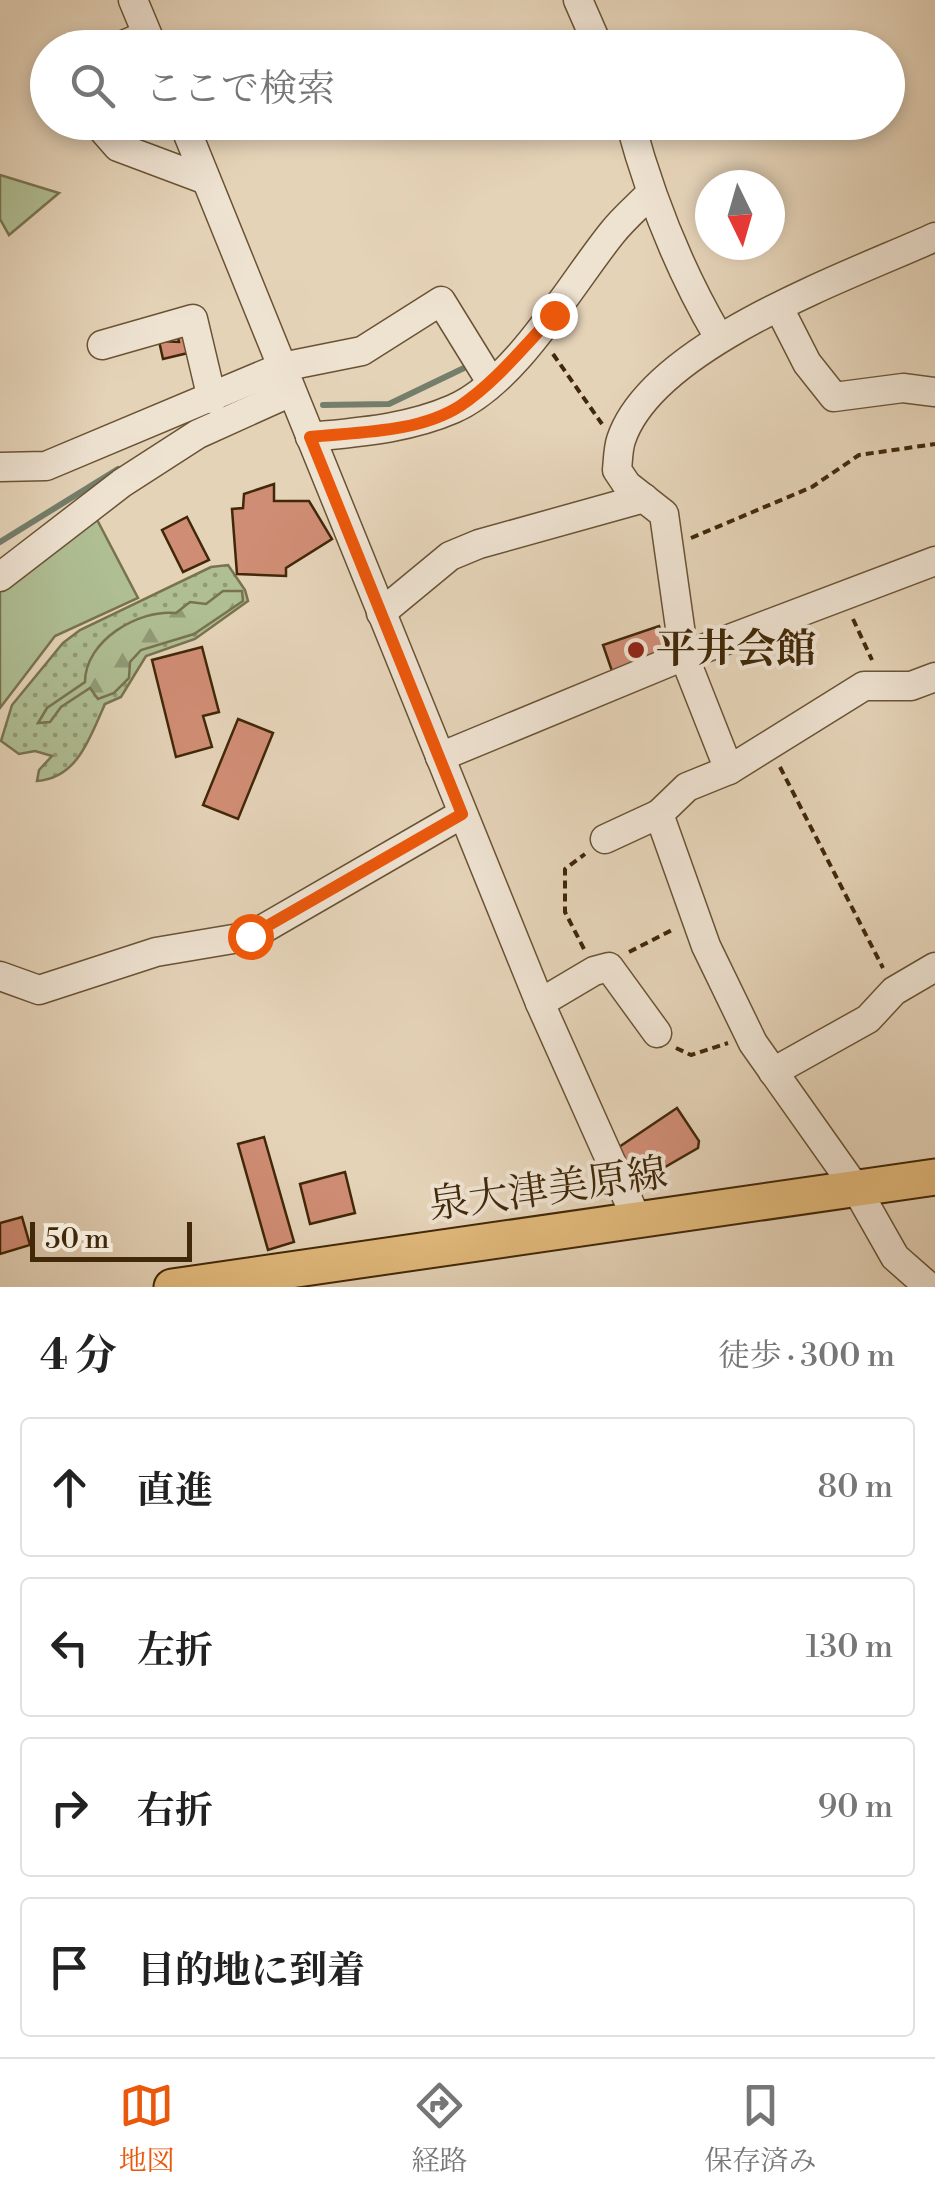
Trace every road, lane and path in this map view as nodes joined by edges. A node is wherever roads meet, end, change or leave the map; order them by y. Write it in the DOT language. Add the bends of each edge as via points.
graph roads {
  1 [pos="133,0"];
  2 [pos="578,0"];
  3 [pos="145,30"];
  4 [pos="591,30"];
  5 [pos="112,140"];
  6 [pos="190,140"];
  7 [pos="635,140"];
  8 [pos="206,180"];
  9 [pos="650,194"];
  10 [pos="935,237"];
  11 [pos="779,308"];
  12 [pos="537,332"];
  13 [pos="718,336"];
  14 [pos="102,345"];
  15 [pos="286,380"];
  16 [pos="492,382"];
  17 [pos="935,392"];
  18 [pos="212,399"];
  19 [pos="604,426"];
  20 [pos="310,437"];
  21 [pos="935,444"];
  22 [pos="0,467"];
  23 [pos="644,498"];
  24 [pos="671,544"];
  25 [pos="935,561"];
  26 [pos="0,577"];
  27 [pos="844,596"];
  28 [pos="381,613"];
  29 [pos="684,656"];
  30 [pos="935,677"];
  31 [pos="883,686"];
  32 [pos="769,745"];
  33 [pos="440,758"];
  34 [pos="729,770"];
  35 [pos="462,814"];
  36 [pos="659,814"];
  37 [pos="605,839"];
  38 [pos="697,919"];
  39 [pos="935,967"];
  40 [pos="602,969"];
  41 [pos="0,976"];
  42 [pos="894,991"];
  43 [pos="540,1003"];
  44 [pos="657,1033"];
  45 [pos="749,1034"];
  46 [pos="773,1072"];
  47 [pos="935,1177"];
  48 [pos="857,1190"];
  49 [pos="636,1220"];
  50 [pos="172,1287"];
  51 [pos="928,1287"];
  1 -- 3 [label="street"];
  2 -- 4 [label="street"];
  5 -- 8 [label="street"];
  6 -- 8 [label="street"];
  7 -- 9 [label="street"];
  8 -- 15 [label="street"];
  9 -- 12 [label="street" via="612,232"];
  9 -- 13 [label="street"];
  10 -- 11 [label="street"];
  11 -- 13 [label="street"];
  11 -- 17 [label="street" via="807,363 834,397 902,388"];
  12 -- 16 [label="street"];
  12 -- 19 [label="path"];
  13 -- 23 [label="street" via="666,378 620,441 617,470"];
  14 -- 18 [label="street" via="193,319"];
  15 -- 16 [label="street" via="362,351 441,301"];
  15 -- 18 [label="street"];
  15 -- 20 [label="street"];
  15 -- 26 [label="street" via="122,482"];
  16 -- 20 [label="street" via="456,408 392,429"];
  18 -- 22 [label="street" via="46,466"];
  20 -- 28 [label="street"];
  21 -- 24 [label="path" via="859,455 812,486 716,531"];
  23 -- 24 [label="street" via="664,514"];
  23 -- 28 [label="street" via="465,550"];
  24 -- 29 [label="street"];
  25 -- 27 [label="street"];
  27 -- 29 [label="street"];
  27 -- 31 [label="path"];
  28 -- 33 [label="street"];
  29 -- 33 [label="street"];
  29 -- 34 [label="street"];
  30 -- 31 [label="street"];
  31 -- 32 [label="street" via="864,686"];
  32 -- 34 [label="street"];
  32 -- 42 [label="path"];
  33 -- 35 [label="street"];
  34 -- 36 [label="street" via="687,788"];
  35 -- 41 [label="street" via="250,936 156,952 38,990"];
  35 -- 43 [label="street"];
  36 -- 37 [label="street"];
  36 -- 38 [label="street"];
  37 -- 40 [label="path" via="564,869 565,912"];
  38 -- 40 [label="path"];
  38 -- 45 [label="street"];
  39 -- 42 [label="street"];
  40 -- 43 [label="street"];
  40 -- 44 [label="street"];
  42 -- 46 [label="street" via="868,1019"];
  43 -- 49 [label="street"];
  44 -- 45 [label="path" via="691,1055"];
  45 -- 46 [label="street"];
  46 -- 48 [label="street"];
  47 -- 48 [label="main road, 泉大津美原線"];
  48 -- 49 [label="main road, 泉大津美原線"];
  48 -- 51 [label="street" via="895,1256"];
  49 -- 50 [label="main road, 泉大津美原線"];
}
